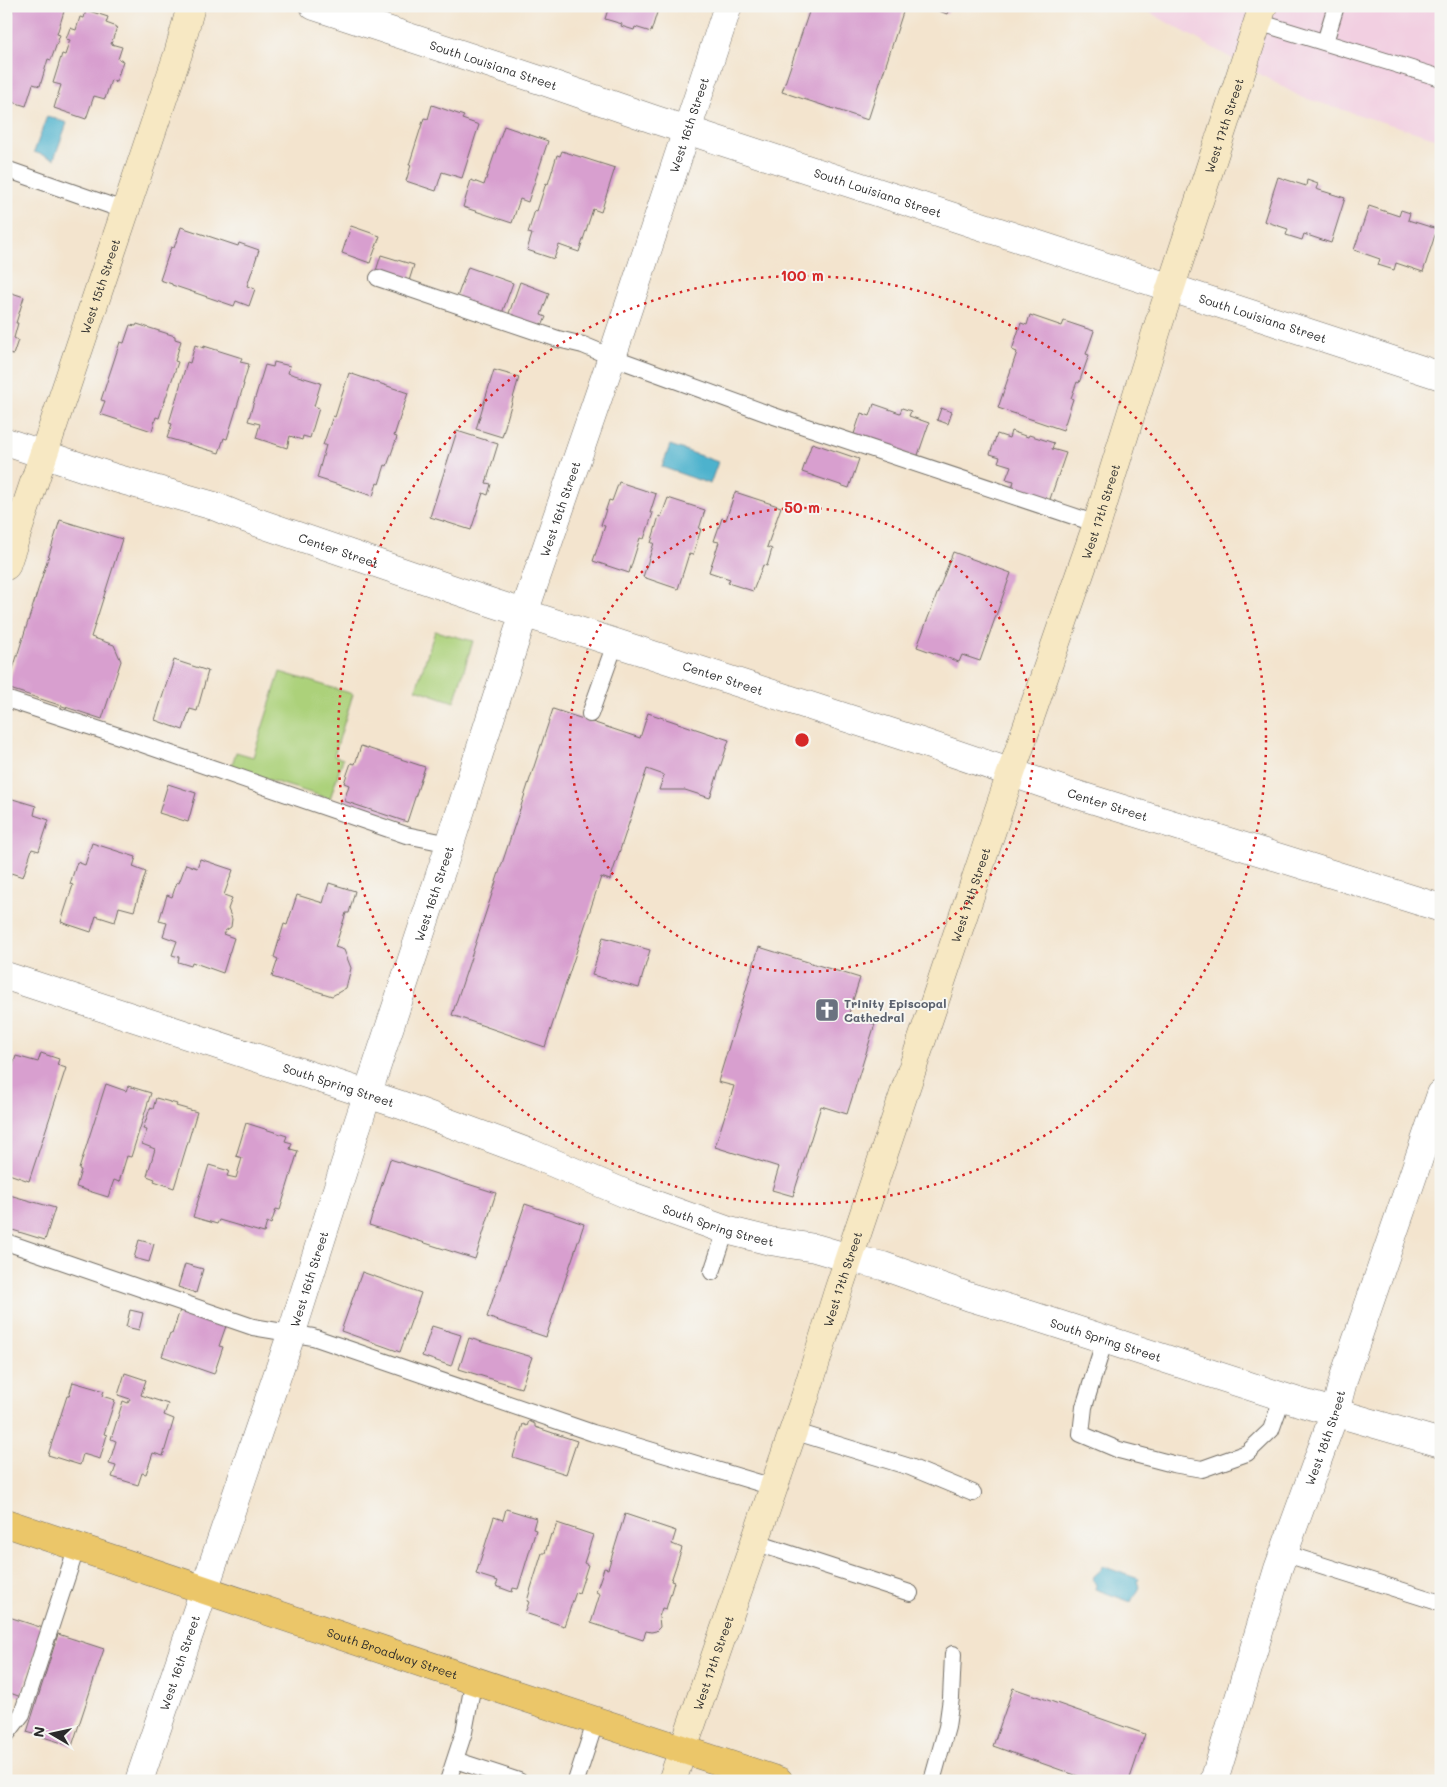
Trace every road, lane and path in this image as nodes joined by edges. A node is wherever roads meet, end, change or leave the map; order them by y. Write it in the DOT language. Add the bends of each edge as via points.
graph roads {
  1 [pos="191,6"];
  2 [pos="314,6"];
  3 [pos="728,6"];
  4 [pos="1336,6"];
  5 [pos="1261,14"];
  6 [pos="1325,42"];
  7 [pos="1441,78"];
  8 [pos="688,130"];
  9 [pos="6,170"];
  10 [pos="126,211"];
  11 [pos="378,278"];
  12 [pos="1170,288"];
  13 [pos="612,357"];
  14 [pos="1441,376"];
  15 [pos="6,442"];
  16 [pos="44,454"];
  17 [pos="1097,524"];
  18 [pos="6,566"];
  19 [pos="524,613"];
  20 [pos="615,644"];
  21 [pos="6,699"];
  22 [pos="590,714"];
  23 [pos="1011,773"];
  24 [pos="450,844"];
  25 [pos="1441,908"];
  26 [pos="6,976"];
  27 [pos="368,1093"];
  28 [pos="1441,1094"];
  29 [pos="726,1230"];
  30 [pos="6,1242"];
  31 [pos="849,1258"];
  32 [pos="712,1272"];
  33 [pos="292,1332"];
  34 [pos="1105,1339"];
  35 [pos="1283,1396"];
  36 [pos="1335,1412"];
  37 [pos="793,1431"];
  38 [pos="1441,1443"];
  39 [pos="773,1487"];
  40 [pos="972,1493"];
  41 [pos="6,1523"];
  42 [pos="754,1542"];
  43 [pos="77,1546"];
  44 [pos="1283,1553"];
  45 [pos="204,1589"];
  46 [pos="910,1593"];
  47 [pos="1441,1603"];
  48 [pos="953,1654"];
  49 [pos="474,1679"];
  50 [pos="596,1720"];
  51 [pos="6,1735"];
  52 [pos="683,1748"];
  53 [pos="455,1760"];
  54 [pos="139,1781"];
  55 [pos="448,1781"];
  56 [pos="519,1781"];
  57 [pos="576,1781"];
  58 [pos="672,1781"];
  59 [pos="779,1781"];
  60 [pos="932,1781"];
  61 [pos="1214,1781"];
  1 -- 10 [label="main road, West 15th Street"];
  2 -- 8 [label="street, South Louisiana Street"];
  3 -- 8 [label="street, West 16th Street"];
  4 -- 6 [label="lane"];
  5 -- 6 [label="lane"];
  5 -- 12 [label="main road, West 17th Street"];
  6 -- 7 [label="lane"];
  8 -- 12 [label="street, South Louisiana Street"];
  8 -- 13 [label="street, West 16th Street"];
  9 -- 10 [label="lane"];
  10 -- 16 [label="main road, West 15th Street"];
  11 -- 13 [label="lane"];
  12 -- 14 [label="street, South Louisiana Street"];
  12 -- 17 [label="main road, West 17th Street"];
  13 -- 17 [label="lane" via="771,415"];
  13 -- 19 [label="street, West 16th Street"];
  15 -- 16 [label="street, Center Street"];
  16 -- 18 [label="main road, West 15th Street"];
  16 -- 19 [label="street, Center Street" via="214,506"];
  17 -- 23 [label="main road, West 17th Street"];
  19 -- 20 [label="street, Center Street"];
  19 -- 24 [label="street, West 16th Street"];
  20 -- 22 [label="lane"];
  20 -- 23 [label="street, Center Street"];
  21 -- 24 [label="lane" via="406,835"];
  23 -- 25 [label="street, Center Street"];
  23 -- 31 [label="main road, West 17th Street"];
  24 -- 27 [label="street, West 16th Street"];
  26 -- 27 [label="street, South Spring Street"];
  27 -- 29 [label="street, South Spring Street"];
  27 -- 33 [label="street, West 16th Street"];
  28 -- 36 [label="street, West 18th Street" via="1344,1377"];
  29 -- 31 [label="street, South Spring Street"];
  29 -- 32 [label="lane"];
  30 -- 33 [label="lane" via="254,1327"];
  31 -- 34 [label="street, South Spring Street" via="883,1266"];
  31 -- 37 [label="main road, West 17th Street"];
  33 -- 39 [label="lane" via="594,1432"];
  33 -- 45 [label="street, West 16th Street"];
  34 -- 35 [label="street, South Spring Street"];
  34 -- 35 [label="lane" via="1084,1408 1081,1434 1119,1450 1202,1469 1247,1454 1271,1430"];
  35 -- 36 [label="street, South Spring Street"];
  36 -- 38 [label="street, South Spring Street"];
  36 -- 44 [label="street, West 18th Street"];
  37 -- 39 [label="main road, West 17th Street"];
  37 -- 40 [label="lane" via="910,1467"];
  39 -- 42 [label="main road, West 17th Street"];
  41 -- 43 [label="main road, South Broadway Street"];
  42 -- 46 [label="lane"];
  42 -- 52 [label="main road, West 17th Street"];
  43 -- 45 [label="main road, South Broadway Street"];
  43 -- 51 [label="lane" via="22,1714"];
  44 -- 47 [label="lane"];
  44 -- 61 [label="street, West 18th Street"];
  45 -- 49 [label="main road, South Broadway Street"];
  45 -- 54 [label="street, West 16th Street"];
  48 -- 60 [label="lane" via="952,1698"];
  49 -- 50 [label="main road, South Broadway Street"];
  49 -- 53 [label="lane"];
  50 -- 52 [label="main road, South Broadway Street"];
  50 -- 57 [label="lane"];
  52 -- 58 [label="main road, West 17th Street"];
  52 -- 59 [label="main road, South Broadway Street"];
  53 -- 55 [label="lane"];
  53 -- 56 [label="lane"];
}
